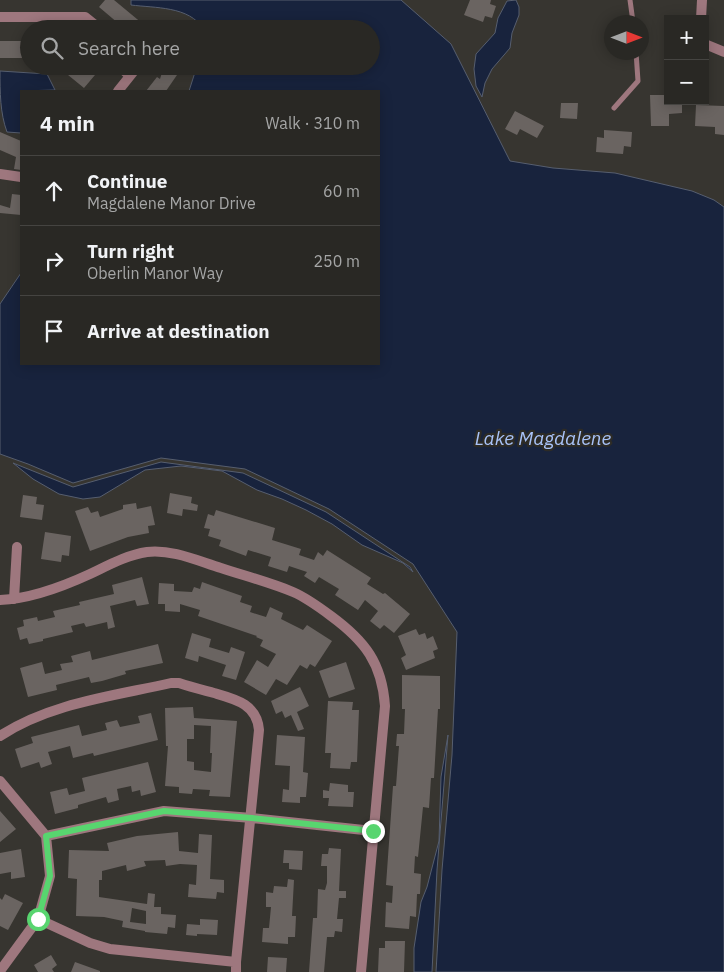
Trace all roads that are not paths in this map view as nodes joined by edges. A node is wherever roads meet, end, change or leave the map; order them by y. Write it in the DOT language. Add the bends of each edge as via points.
graph roads {
  1 [pos="630,0"];
  2 [pos="702,0"];
  3 [pos="632,15"];
  4 [pos="701,15"];
  5 [pos="0,17"];
  6 [pos="64,17"];
  7 [pos="67,20"];
  8 [pos="89,20"];
  9 [pos="709,46"];
  10 [pos="724,52"];
  11 [pos="637,60"];
  12 [pos="130,76"];
  13 [pos="119,90"];
  14 [pos="614,108"];
  15 [pos="0,174"];
  16 [pos="20,177"];
  17 [pos="17,547"];
  18 [pos="14,599"];
  19 [pos="0,600"];
  20 [pos="0,736"];
  21 [pos="0,781"];
  22 [pos="252,818"];
  23 [pos="373,831"];
  24 [pos="46,836"];
  25 [pos="38,919"];
  26 [pos="236,967"];
  27 [pos="0,971"];
  28 [pos="361,972"];
  1 -- 3 [label="lane"];
  2 -- 4 [label="street"];
  5 -- 6 [label="street"];
  6 -- 7 [label="street"];
  6 -- 8 [label="street" via="85,17"];
  9 -- 10 [label="street"];
  11 -- 14 [label="lane" via="638,81"];
  12 -- 13 [label="street"];
  15 -- 16 [label="street"];
  17 -- 18 [label="street"];
  18 -- 19 [label="street"];
  18 -- 23 [label="street" via="70,583 134,555 159,552 270,584 293,592 321,608 365,645 378,667 382,682 384,723"];
  20 -- 22 [label="street" via="58,709 171,683 237,700 254,712 259,724"];
  21 -- 24 [label="street"];
  22 -- 23 [label="street"];
  22 -- 24 [label="street" via="155,812"];
  22 -- 26 [label="street"];
  23 -- 28 [label="street"];
  24 -- 25 [label="street" via="50,876"];
  25 -- 26 [label="street" via="110,949"];
  25 -- 27 [label="street"];
}
